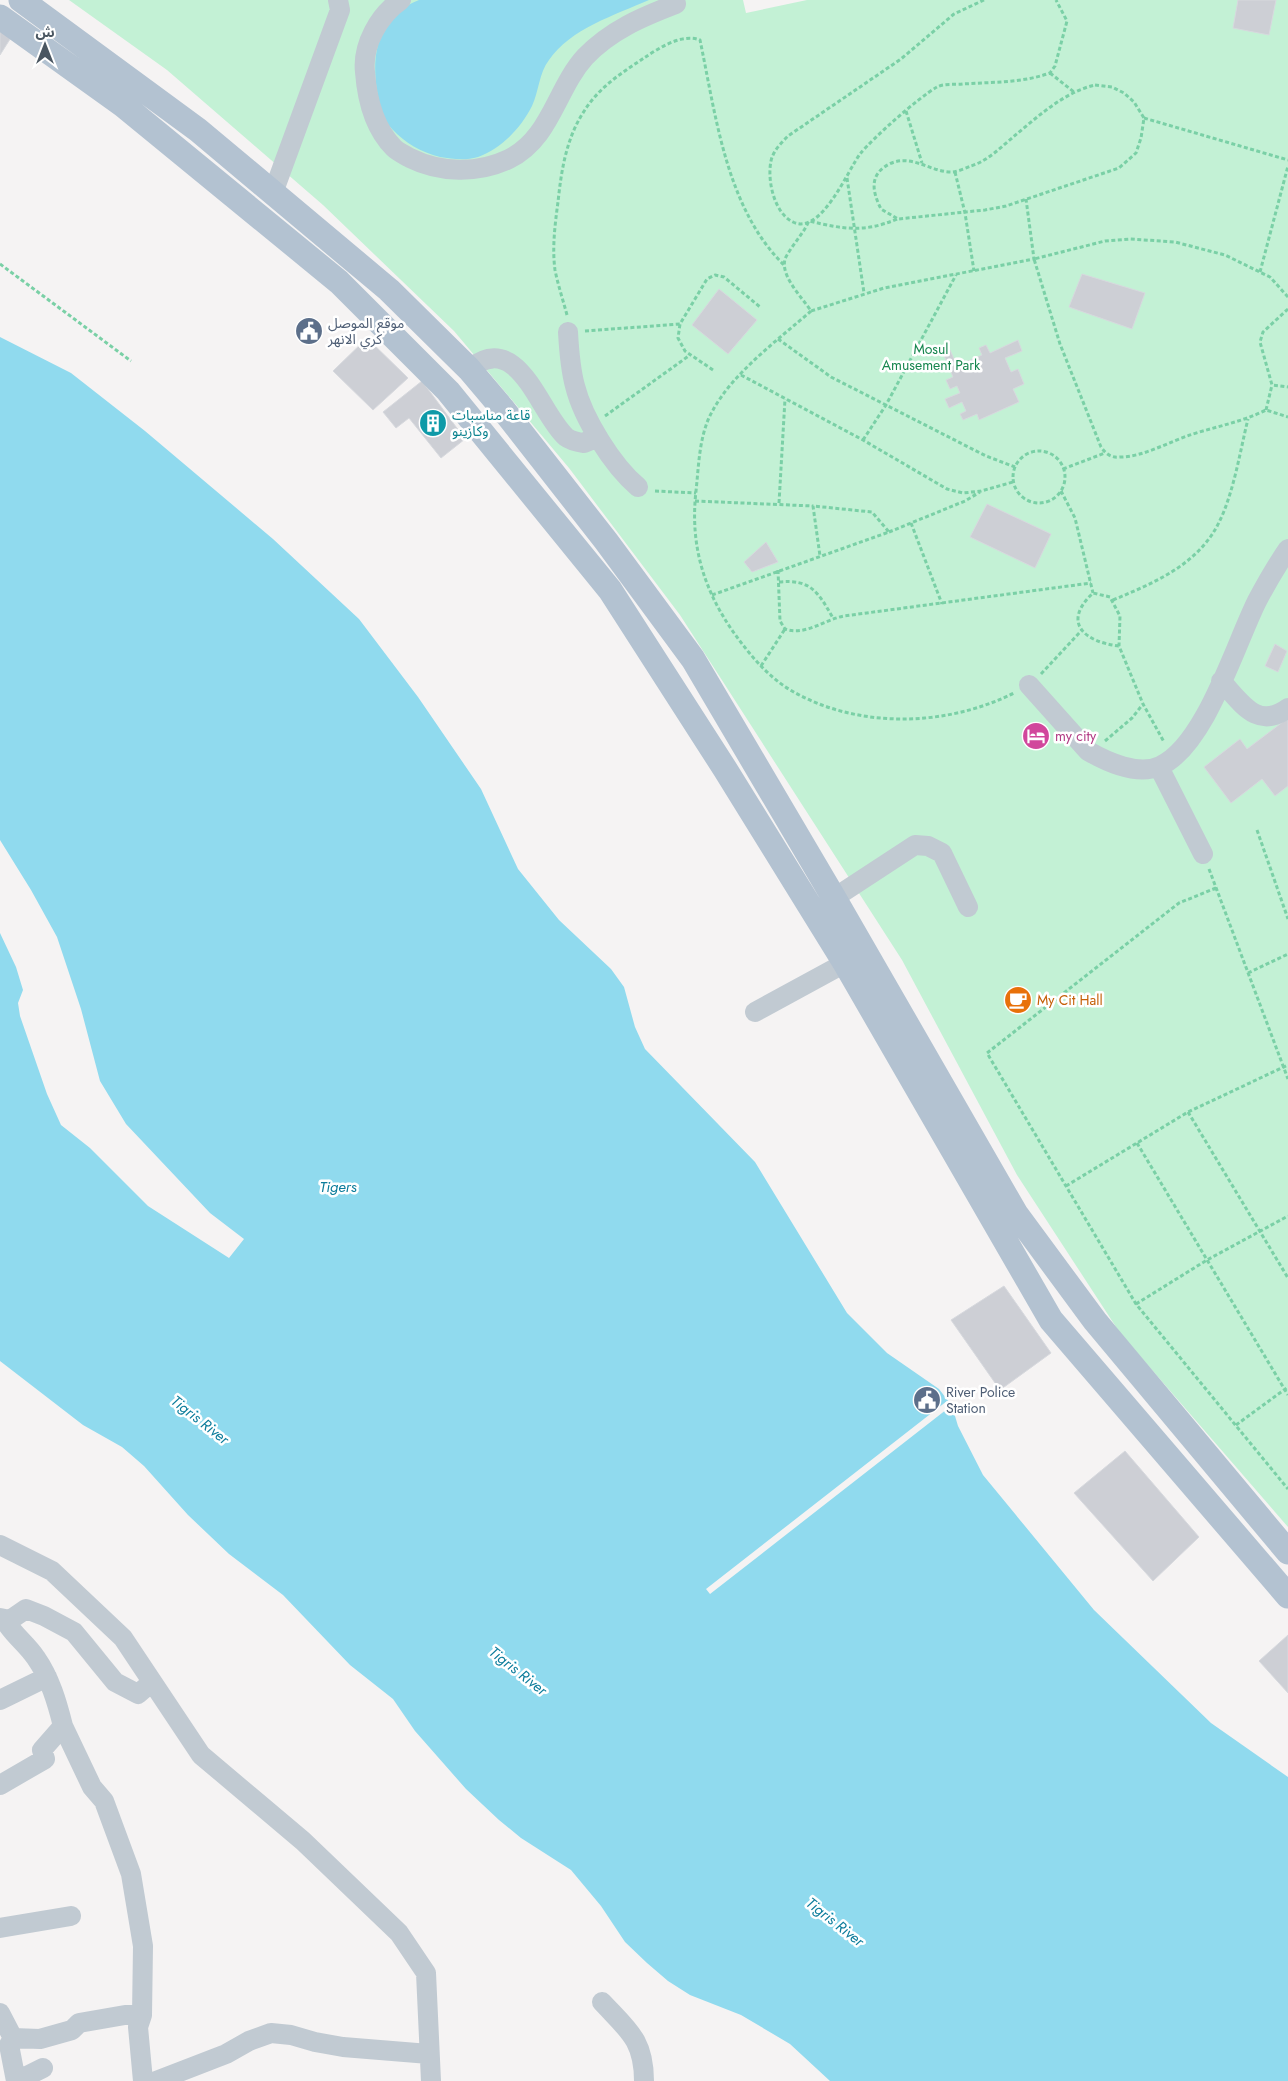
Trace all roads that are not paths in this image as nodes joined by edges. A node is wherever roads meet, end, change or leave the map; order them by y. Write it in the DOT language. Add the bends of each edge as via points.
graph roads {
  1 [pos="21,0"];
  2 [pos="338,0"];
  3 [pos="401,0"];
  4 [pos="675,0"];
  5 [pos="0,17"];
  6 [pos="274,193"];
  7 [pos="568,332"];
  8 [pos="469,369"];
  9 [pos="596,431"];
  10 [pos="638,487"];
  11 [pos="1288,549"];
  12 [pos="1221,681"];
  13 [pos="1029,685"];
  14 [pos="1288,708"];
  15 [pos="749,754"];
  16 [pos="1166,762"];
  17 [pos="726,769"];
  18 [pos="1203,854"];
  19 [pos="834,898"];
  20 [pos="968,907"];
  21 [pos="846,963"];
  22 [pos="755,1012"];
  23 [pos="0,1545"];
  24 [pos="1288,1552"];
  25 [pos="1288,1596"];
  26 [pos="2,1618"];
  27 [pos="48,1677"];
  28 [pos="152,1682"];
  29 [pos="0,1700"];
  30 [pos="62,1726"];
  31 [pos="0,1785"];
  32 [pos="71,1916"];
  33 [pos="0,1928"];
  34 [pos="602,2002"];
  35 [pos="0,2013"];
  36 [pos="142,2015"];
  37 [pos="13,2038"];
  38 [pos="429,2054"];
  39 [pos="43,2068"];
  40 [pos="0,2079"];
  41 [pos="16,2081"];
  42 [pos="143,2081"];
  43 [pos="156,2081"];
  44 [pos="432,2081"];
  45 [pos="644,2081"];
  1 -- 6 [label="main road" via="198,130"];
  2 -- 6 [label="street" via="340,10"];
  3 -- 4 [label="street" via="382,18 370,39 364,67 366,96 381,132 395,149 444,170 473,169 509,159 533,140 551,116 561,93 584,58 635,20 676,4"];
  5 -- 17 [label="main road" via="123,105 339,282 448,391 610,590"];
  6 -- 8 [label="main road" via="389,290"];
  7 -- 9 [label="street" via="575,387"];
  8 -- 9 [label="street" via="491,359 514,366 566,437 584,443"];
  8 -- 15 [label="main road" via="606,541 693,659"];
  9 -- 10 [label="street" via="624,474"];
  11 -- 12 [label="street" via="1257,601"];
  12 -- 14 [label="street" via="1248,709 1261,717 1276,716"];
  12 -- 16 [label="street" via="1196,732"];
  13 -- 16 [label="street" via="1088,751 1100,758 1143,769"];
  15 -- 17 [label="main road"];
  15 -- 19 [label="main road"];
  16 -- 18 [label="street"];
  17 -- 21 [label="main road"];
  19 -- 20 [label="street" via="915,845 942,852"];
  19 -- 24 [label="main road" via="1016,1214 1095,1321"];
  21 -- 22 [label="street"];
  21 -- 25 [label="main road" via="1051,1320"];
  23 -- 28 [label="street" via="52,1571 123,1638"];
  26 -- 27 [label="street"];
  26 -- 28 [label="street" via="10,1620 26,1608 74,1632 115,1682 138,1694"];
  27 -- 29 [label="street"];
  27 -- 30 [label="street"];
  28 -- 38 [label="street" via="200,1755 303,1841 399,1933 426,1973"];
  30 -- 31 [label="street" via="42,1750 45,1759"];
  30 -- 36 [label="street" via="92,1787 104,1801 131,1874 143,1946"];
  32 -- 33 [label="street"];
  34 -- 45 [label="street" via="637,2042 643,2055"];
  35 -- 37 [label="street"];
  36 -- 37 [label="street" via="125,2014 79,2023 72,2030 40,2039"];
  36 -- 42 [label="street" via="138,2028"];
  37 -- 41 [label="street" via="9,2045"];
  38 -- 43 [label="street" via="343,2047 271,2033"];
  38 -- 44 [label="street"];
  39 -- 41 [label="street"];
  40 -- 41 [label="street"];
}
